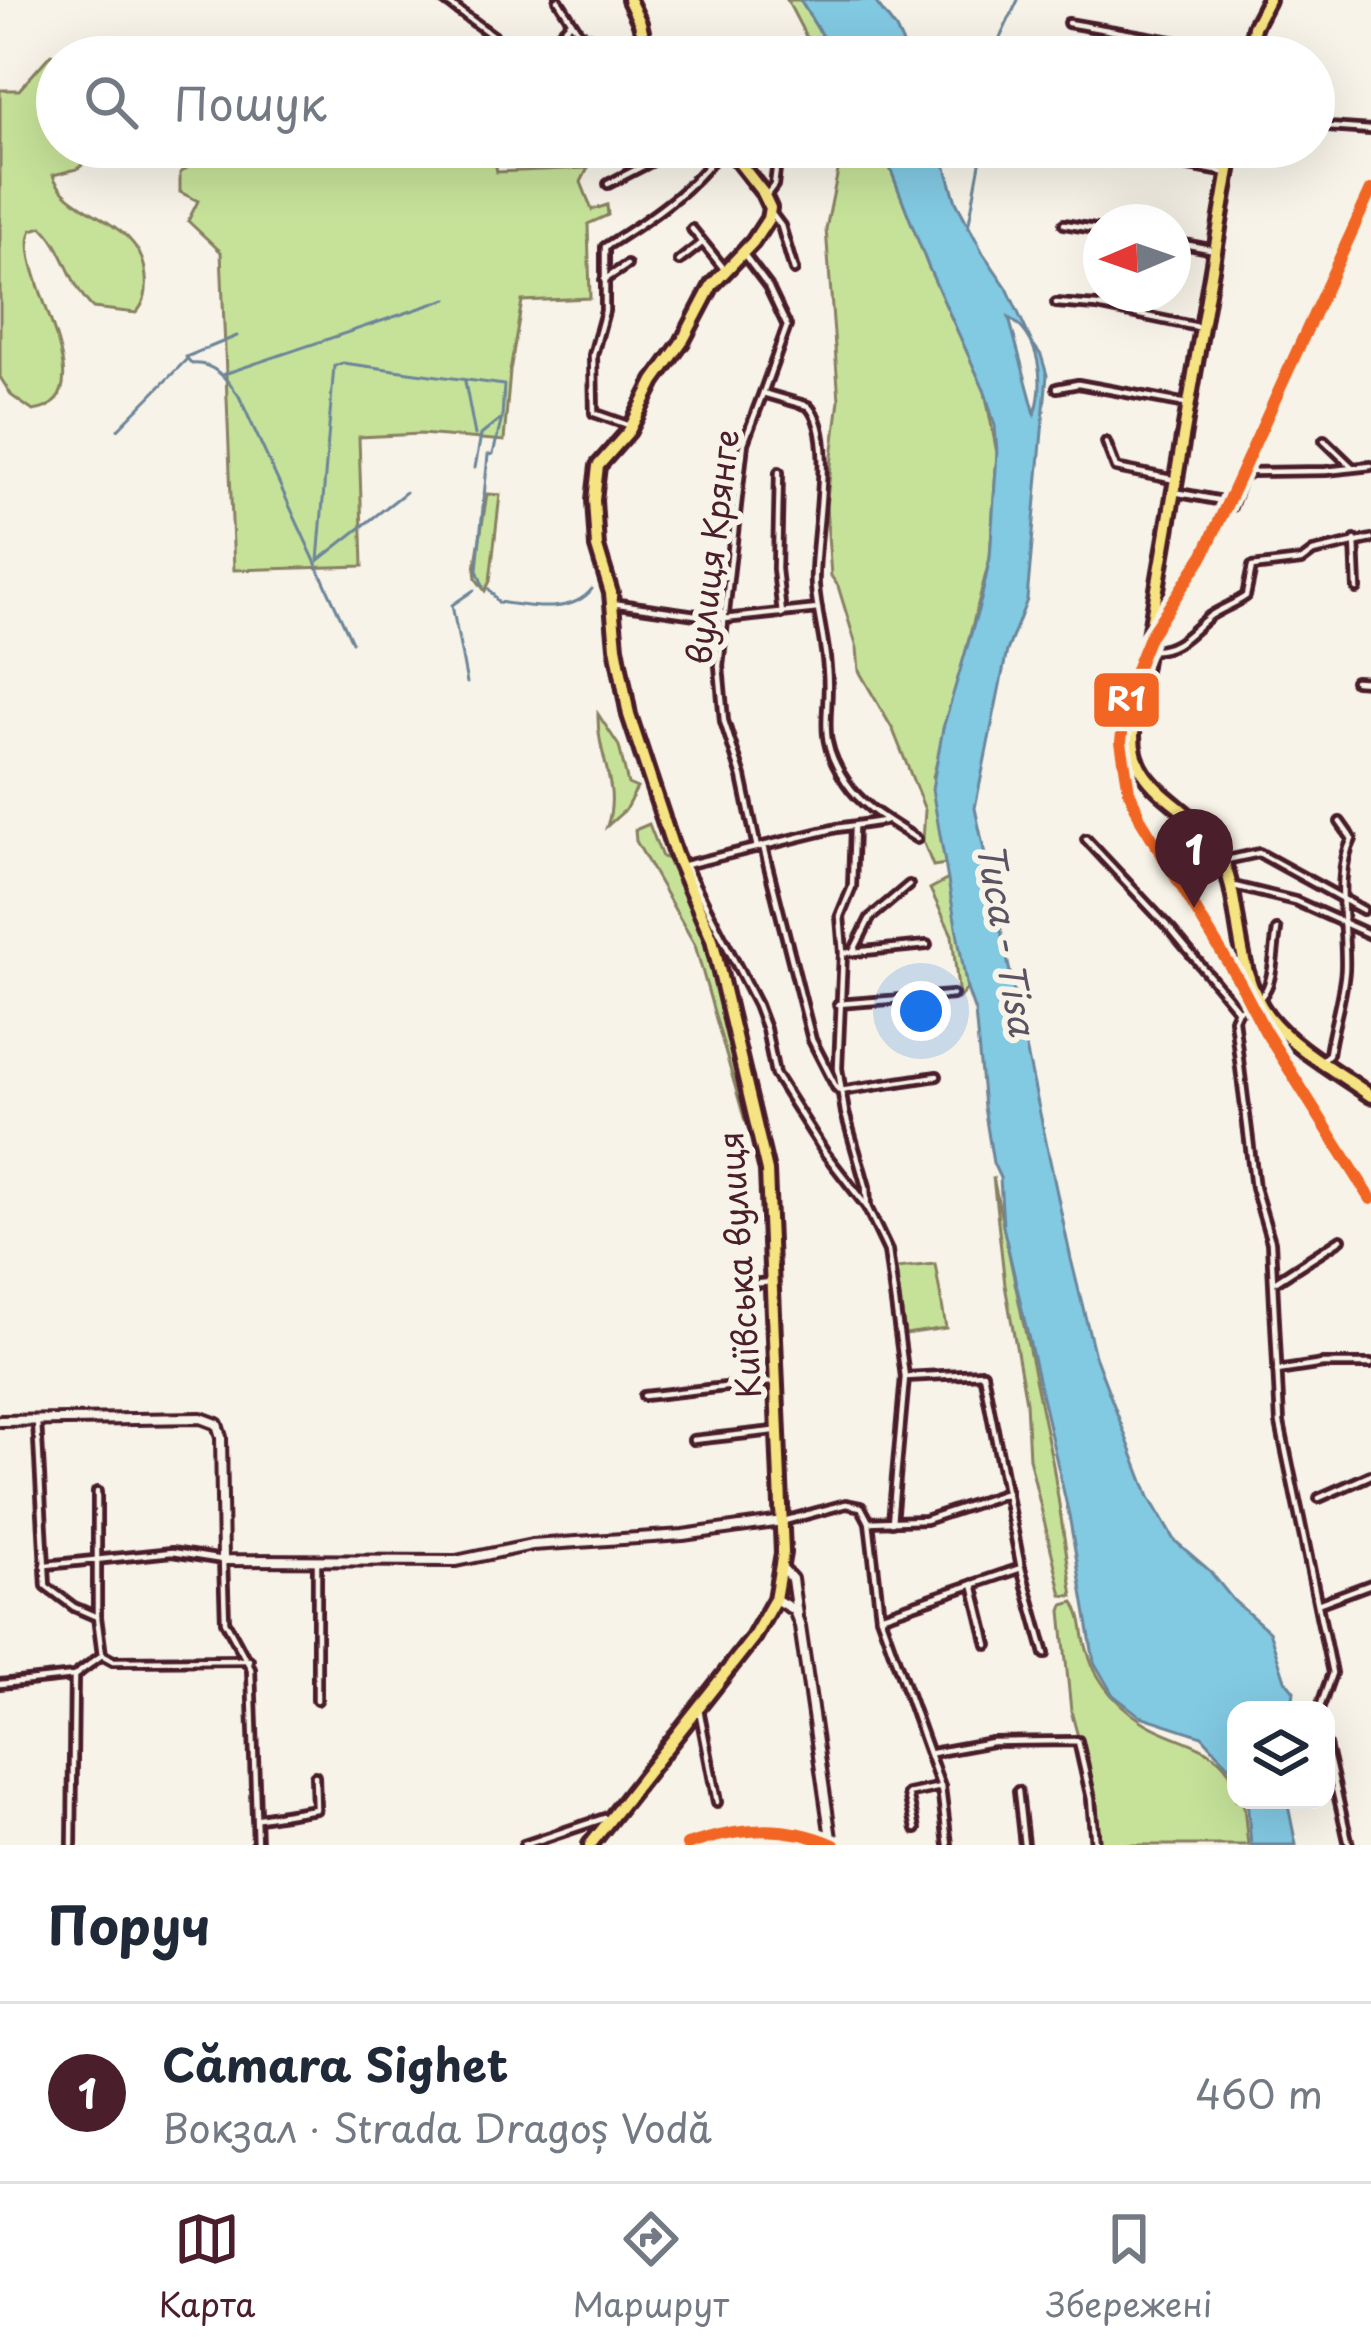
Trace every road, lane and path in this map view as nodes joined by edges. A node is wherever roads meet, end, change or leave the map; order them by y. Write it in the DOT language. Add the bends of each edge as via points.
graph roads {
  1 [pos="444,0"];
  2 [pos="558,0"];
  3 [pos="629,0"];
  4 [pos="1268,0"];
  5 [pos="570,22"];
  6 [pos="1068,23"];
  7 [pos="493,36"];
  8 [pos="557,36"];
  9 [pos="584,36"];
  10 [pos="643,36"];
  11 [pos="1139,36"];
  12 [pos="1252,36"];
  13 [pos="1335,127"];
  14 [pos="1371,130"];
  15 [pos="639,168"];
  16 [pos="708,168"];
  17 [pos="741,168"];
  18 [pos="776,168"];
  19 [pos="1202,168"];
  20 [pos="1230,168"];
  21 [pos="1229,173"];
  22 [pos="608,184"];
  23 [pos="765,197"];
  24 [pos="769,212"];
  25 [pos="1064,224"];
  26 [pos="1083,227"];
  27 [pos="692,229"];
  28 [pos="702,243"];
  29 [pos="1191,245"];
  30 [pos="1216,250"];
  31 [pos="742,254"];
  32 [pos="679,261"];
  33 [pos="627,265"];
  34 [pos="725,270"];
  35 [pos="794,270"];
  36 [pos="604,280"];
  37 [pos="1056,303"];
  38 [pos="1202,328"];
  39 [pos="1057,388"];
  40 [pos="764,393"];
  41 [pos="1189,404"];
  42 [pos="632,426"];
  43 [pos="1324,440"];
  44 [pos="1106,442"];
  45 [pos="1371,466"];
  46 [pos="1352,467"];
  47 [pos="779,472"];
  48 [pos="1175,486"];
  49 [pos="1371,539"];
  50 [pos="1355,540"];
  51 [pos="1357,589"];
  52 [pos="612,603"];
  53 [pos="818,609"];
  54 [pos="782,614"];
  55 [pos="724,619"];
  56 [pos="1147,649"];
  57 [pos="1355,681"];
  58 [pos="1371,682"];
  59 [pos="884,821"];
  60 [pos="1340,822"];
  61 [pos="854,826"];
  62 [pos="916,839"];
  63 [pos="1086,839"];
  64 [pos="760,847"];
  65 [pos="1222,861"];
  66 [pos="682,866"];
  67 [pos="909,885"];
  68 [pos="1227,885"];
  69 [pos="1343,901"];
  70 [pos="1364,910"];
  71 [pos="1345,923"];
  72 [pos="1277,930"];
  73 [pos="1371,935"];
  74 [pos="927,945"];
  75 [pos="843,952"];
  76 [pos="853,952"];
  77 [pos="953,995"];
  78 [pos="1259,1003"];
  79 [pos="838,1004"];
  80 [pos="1238,1010"];
  81 [pos="1322,1060"];
  82 [pos="937,1076"];
  83 [pos="840,1091"];
  84 [pos="1371,1096"];
  85 [pos="867,1207"];
  86 [pos="1341,1239"];
  87 [pos="772,1282"];
  88 [pos="1275,1282"];
  89 [pos="737,1285"];
  90 [pos="1371,1364"];
  91 [pos="1277,1371"];
  92 [pos="905,1377"];
  93 [pos="777,1382"];
  94 [pos="644,1396"];
  95 [pos="37,1420"];
  96 [pos="0,1421"];
  97 [pos="779,1430"];
  98 [pos="693,1440"];
  99 [pos="1371,1475"];
  100 [pos="97,1492"];
  101 [pos="1007,1493"];
  102 [pos="1319,1498"];
  103 [pos="784,1521"];
  104 [pos="869,1522"];
  105 [pos="892,1522"];
  106 [pos="97,1558"];
  107 [pos="223,1560"];
  108 [pos="316,1560"];
  109 [pos="46,1565"];
  110 [pos="782,1568"];
  111 [pos="1021,1568"];
  112 [pos="973,1584"];
  113 [pos="1371,1584"];
  114 [pos="775,1599"];
  115 [pos="1320,1603"];
  116 [pos="797,1616"];
  117 [pos="880,1616"];
  118 [pos="97,1617"];
  119 [pos="988,1645"];
  120 [pos="1046,1654"];
  121 [pos="102,1655"];
  122 [pos="249,1660"];
  123 [pos="74,1676"];
  124 [pos="0,1684"];
  125 [pos="317,1700"];
  126 [pos="1322,1701"];
  127 [pos="699,1708"];
  128 [pos="931,1753"];
  129 [pos="315,1776"];
  130 [pos="1335,1784"];
  131 [pos="941,1787"];
  132 [pos="1018,1791"];
  133 [pos="717,1802"];
  134 [pos="259,1818"];
  135 [pos="611,1818"];
  136 [pos="916,1829"];
  137 [pos="72,1845"];
  138 [pos="257,1845"];
  139 [pos="524,1845"];
  140 [pos="590,1845"];
  141 [pos="832,1845"];
  142 [pos="948,1845"];
  143 [pos="1024,1845"];
  144 [pos="1096,1845"];
  145 [pos="1349,1845"];
  1 -- 7 [label="street"];
  2 -- 5 [label="street"];
  3 -- 10 [label="main road"];
  4 -- 12 [label="main road"];
  5 -- 8 [label="street"];
  5 -- 9 [label="street"];
  6 -- 11 [label="street"];
  13 -- 14 [label="street"];
  15 -- 22 [label="street"];
  16 -- 36 [label="street" via="605,247"];
  17 -- 23 [label="main road"];
  18 -- 23 [label="street"];
  19 -- 21 [label="street"];
  20 -- 21 [label="main road"];
  21 -- 30 [label="main road"];
  23 -- 24 [label="main road"];
  24 -- 31 [label="main road, Київська вулиця"];
  24 -- 35 [label="street"];
  25 -- 26 [label="street"];
  27 -- 28 [label="street"];
  28 -- 32 [label="street"];
  28 -- 34 [label="street"];
  29 -- 30 [label="street"];
  30 -- 38 [label="main road"];
  31 -- 34 [label="main road, Київська вулиця"];
  31 -- 40 [label="street, вулиця Крянге" via="787,326"];
  33 -- 36 [label="street"];
  34 -- 42 [label="main road, Київська вулиця"];
  36 -- 42 [label="street" via="595,413"];
  37 -- 38 [label="street"];
  38 -- 41 [label="main road"];
  39 -- 41 [label="street"];
  40 -- 53 [label="street" via="816,416"];
  40 -- 55 [label="street, вулиця Крянге" via="744,443"];
  41 -- 48 [label="main road"];
  42 -- 52 [label="main road, Київська вулиця" via="598,466 594,483 597,547"];
  43 -- 46 [label="street"];
  44 -- 48 [label="street" via="1116,468"];
  45 -- 46 [label="street"];
  46 -- 48 [label="street" via="1250,472 1231,506"];
  47 -- 54 [label="street"];
  48 -- 56 [label="main road"];
  49 -- 50 [label="street"];
  50 -- 51 [label="street"];
  50 -- 56 [label="street" via="1300,562 1252,567 1241,601 1171,649"];
  52 -- 55 [label="street"];
  52 -- 66 [label="main road, Київська вулиця" via="629,715"];
  53 -- 54 [label="street"];
  53 -- 59 [label="street" via="828,679 824,730 846,782"];
  54 -- 55 [label="street"];
  55 -- 64 [label="street, вулиця Крянге" via="720,696"];
  56 -- 65 [label="main road" via="1135,759"];
  57 -- 58 [label="street"];
  59 -- 61 [label="street"];
  59 -- 62 [label="street"];
  60 -- 69 [label="street" via="1352,839 1342,862"];
  61 -- 64 [label="street"];
  61 -- 75 [label="street" via="851,887 840,916"];
  63 -- 80 [label="street"];
  64 -- 66 [label="street"];
  64 -- 83 [label="street, вулиця Крянге" via="812,1040"];
  65 -- 68 [label="main road"];
  65 -- 69 [label="street" via="1259,853"];
  66 -- 85 [label="street" via="757,1005 775,1074"];
  66 -- 87 [label="main road, Київська вулиця" via="712,939 758,1120"];
  67 -- 76 [label="street" via="870,918"];
  68 -- 71 [label="street"];
  68 -- 78 [label="main road"];
  69 -- 70 [label="street"];
  69 -- 71 [label="street"];
  71 -- 73 [label="street"];
  71 -- 81 [label="street" via="1345,969"];
  72 -- 78 [label="street"];
  74 -- 76 [label="street"];
  75 -- 76 [label="street"];
  75 -- 79 [label="street"];
  77 -- 79 [label="street"];
  78 -- 80 [label="street"];
  78 -- 81 [label="main road"];
  79 -- 83 [label="street"];
  80 -- 88 [label="street" via="1255,1188"];
  81 -- 84 [label="main road"];
  82 -- 83 [label="street"];
  83 -- 85 [label="street"];
  85 -- 92 [label="street" via="888,1251"];
  86 -- 88 [label="street"];
  87 -- 89 [label="street"];
  87 -- 93 [label="main road, Київська вулиця"];
  88 -- 91 [label="street"];
  90 -- 91 [label="street"];
  91 -- 115 [label="street" via="1280,1423"];
  92 -- 101 [label="street" via="982,1373"];
  92 -- 105 [label="street"];
  93 -- 94 [label="street"];
  93 -- 97 [label="main road, Київська вулиця"];
  95 -- 96 [label="street"];
  95 -- 107 [label="street" via="217,1424"];
  95 -- 109 [label="street"];
  97 -- 98 [label="street"];
  97 -- 103 [label="main road, Київська вулиця"];
  99 -- 102 [label="street"];
  100 -- 106 [label="street"];
  101 -- 105 [label="street" via="925,1520"];
  101 -- 111 [label="street"];
  103 -- 104 [label="street" via="846,1504 861,1507"];
  103 -- 108 [label="street" via="532,1545 456,1561"];
  103 -- 110 [label="main road, Київська вулиця"];
  104 -- 105 [label="street"];
  104 -- 117 [label="street"];
  106 -- 107 [label="street" via="172,1552"];
  106 -- 109 [label="street"];
  106 -- 118 [label="street"];
  107 -- 108 [label="street"];
  107 -- 122 [label="street" via="225,1621"];
  108 -- 125 [label="street"];
  109 -- 118 [label="street" via="48,1591"];
  110 -- 114 [label="main road, Київська вулиця"];
  110 -- 116 [label="street"];
  111 -- 112 [label="street"];
  111 -- 120 [label="street"];
  112 -- 117 [label="street"];
  112 -- 119 [label="street"];
  113 -- 115 [label="street"];
  114 -- 116 [label="street"];
  114 -- 127 [label="main road, Київська вулиця"];
  115 -- 126 [label="street" via="1332,1673"];
  116 -- 141 [label="street"];
  117 -- 128 [label="street"];
  118 -- 121 [label="street"];
  121 -- 122 [label="street"];
  121 -- 123 [label="street"];
  122 -- 134 [label="street"];
  123 -- 124 [label="street"];
  123 -- 137 [label="street"];
  127 -- 133 [label="street"];
  127 -- 135 [label="main road, Київська вулиця"];
  128 -- 131 [label="street"];
  128 -- 144 [label="street" via="992,1742 1078,1742"];
  129 -- 134 [label="street" via="316,1809"];
  130 -- 145 [label="street"];
  131 -- 136 [label="street" via="908,1794"];
  131 -- 142 [label="street"];
  132 -- 143 [label="street"];
  134 -- 138 [label="street"];
  135 -- 139 [label="street"];
  135 -- 140 [label="main road, Київська вулиця"];
}
